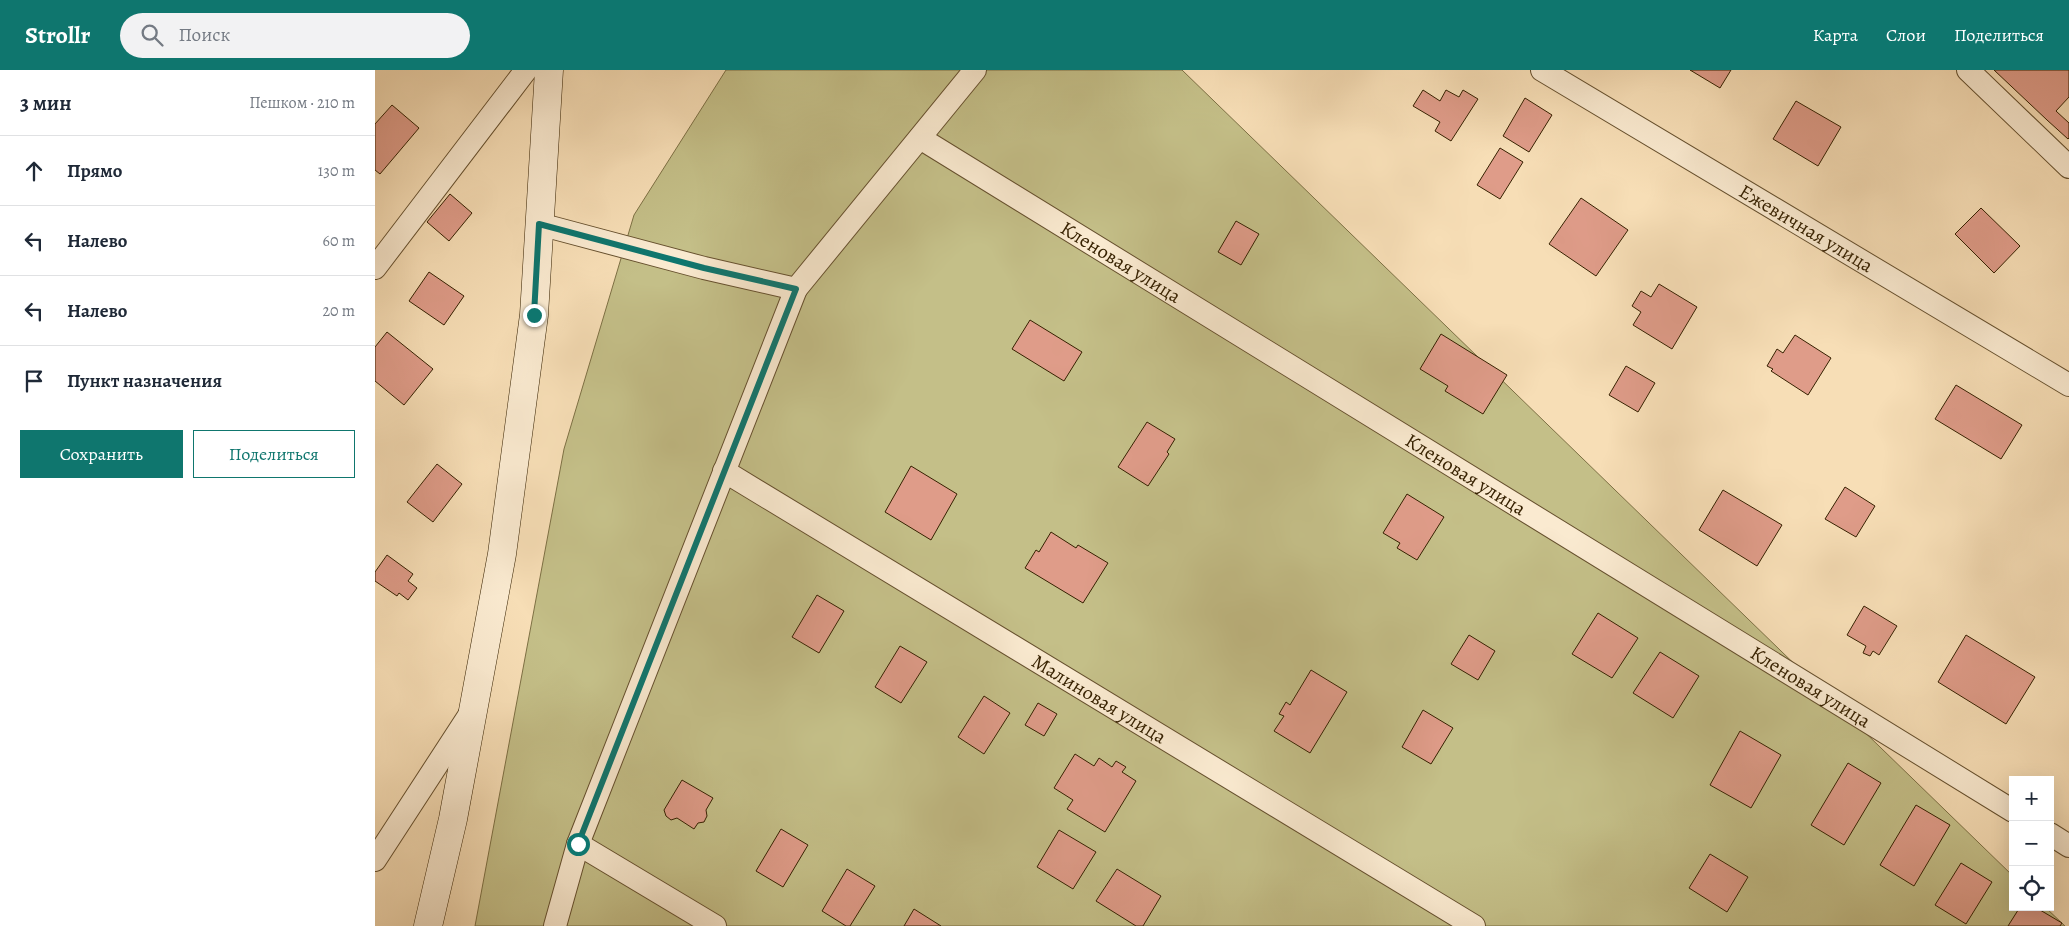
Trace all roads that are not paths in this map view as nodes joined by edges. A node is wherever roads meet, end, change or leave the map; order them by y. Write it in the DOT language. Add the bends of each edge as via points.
graph roads {
  1 [pos="526,70"];
  2 [pos="549,70"];
  3 [pos="975,70"];
  4 [pos="1542,70"];
  5 [pos="1968,70"];
  6 [pos="919,138"];
  7 [pos="2069,167"];
  8 [pos="539,224"];
  9 [pos="375,268"];
  10 [pos="796,289"];
  11 [pos="2069,385"];
  12 [pos="725,470"];
  13 [pos="471,712"];
  14 [pos="2009,809"];
  15 [pos="2054,837"];
  16 [pos="578,844"];
  17 [pos="2069,846"];
  18 [pos="375,860"];
  19 [pos="428,926"];
  20 [pos="555,926"];
  21 [pos="715,926"];
  22 [pos="1474,926"];
  1 -- 9 [label="street"];
  2 -- 8 [label="main road"];
  3 -- 6 [label="street"];
  4 -- 11 [label="street, Ежевичная улица"];
  5 -- 7 [label="street"];
  6 -- 10 [label="street"];
  6 -- 14 [label="street, Кленовая улица"];
  8 -- 10 [label="street"];
  8 -- 13 [label="main road" via="534,315 502,554"];
  10 -- 12 [label="street"];
  12 -- 16 [label="street"];
  12 -- 22 [label="street, Малиновая улица"];
  13 -- 18 [label="street"];
  13 -- 19 [label="main road" via="453,819"];
  15 -- 17 [label="street"];
  16 -- 20 [label="street"];
  16 -- 21 [label="street"];
}
